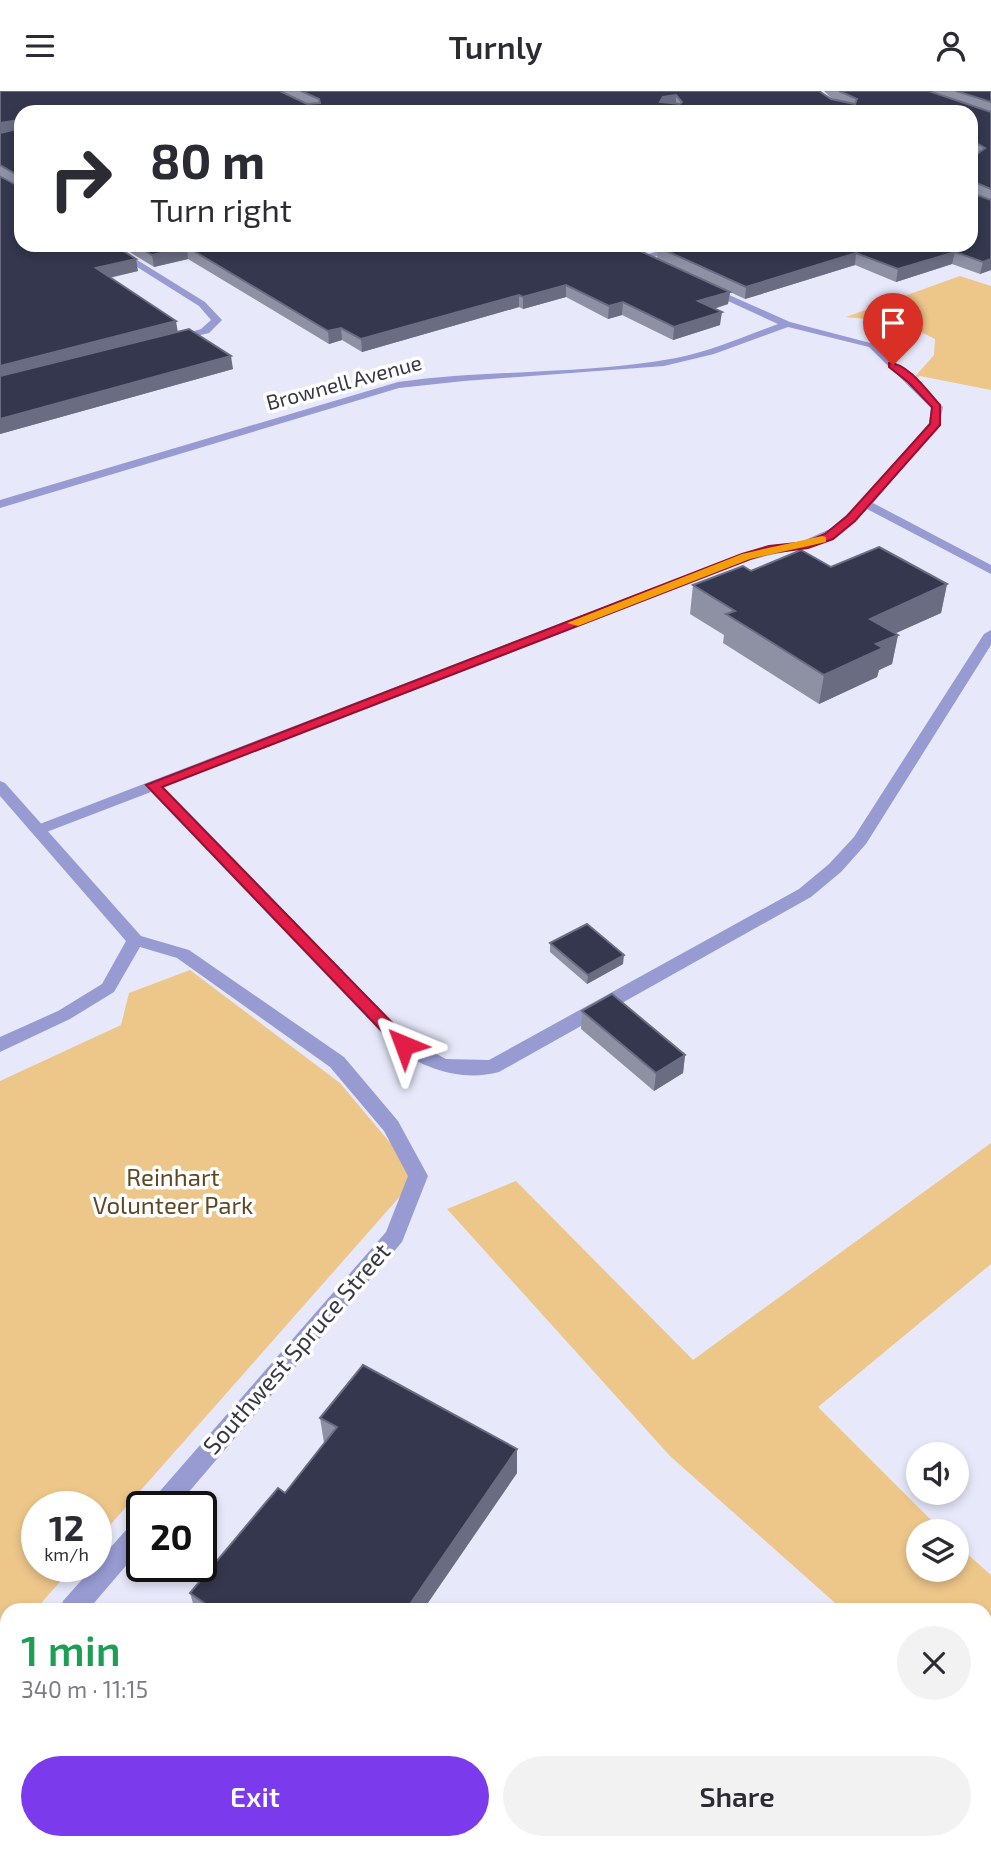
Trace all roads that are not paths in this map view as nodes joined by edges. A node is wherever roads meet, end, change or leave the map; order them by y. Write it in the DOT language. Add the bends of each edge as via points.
graph roads {
  1 [pos="118,252"];
  2 [pos="652,252"];
  3 [pos="653,263"];
  4 [pos="702,285"];
  5 [pos="787,324"];
  6 [pos="160,344"];
  7 [pos="865,503"];
  8 [pos="0,504"];
  9 [pos="991,570"];
  10 [pos="991,635"];
  11 [pos="153,785"];
  12 [pos="0,786"];
  13 [pos="38,830"];
  14 [pos="135,940"];
  15 [pos="0,1045"];
  16 [pos="175,1491"];
  17 [pos="126,1548"];
  18 [pos="78,1603"];
  1 -- 6 [label="street" via="202,304 218,320 205,331"];
  2 -- 3 [label="street" via="636,255"];
  4 -- 5 [label="street"];
  5 -- 7 [label="street" via="873,345 937,407 935,425"];
  5 -- 8 [label="street, Brownell Avenue" via="666,363 398,385"];
  7 -- 9 [label="street"];
  7 -- 11 [label="street" via="829,537 746,557"];
  10 -- 11 [label="street" via="860,840 835,868 805,893 492,1067 428,1062 404,1045"];
  11 -- 13 [label="street"];
  12 -- 13 [label="street"];
  13 -- 14 [label="street"];
  14 -- 15 [label="street" via="108,988 64,1016"];
  14 -- 16 [label="street, Southwest Spruce Street" via="183,954 337,1062 391,1126 418,1176 395,1236"];
  17 -- 18 [label="street"];
}
